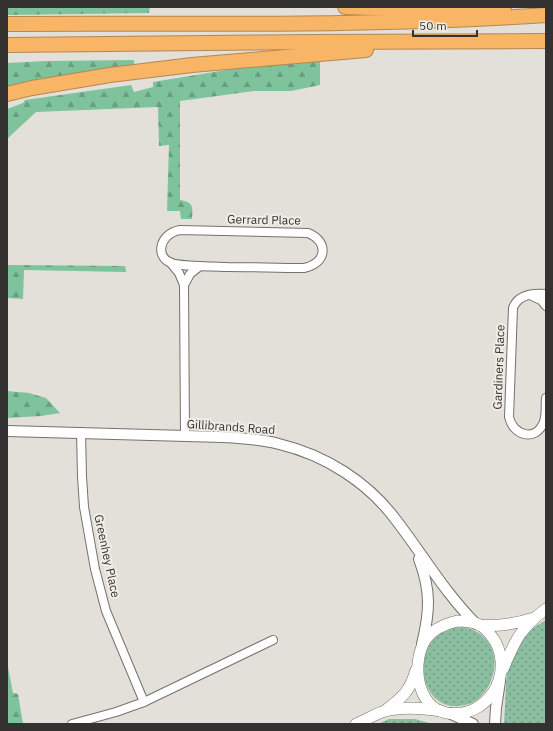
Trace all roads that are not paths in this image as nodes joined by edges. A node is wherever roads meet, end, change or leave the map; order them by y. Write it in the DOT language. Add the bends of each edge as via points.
graph roads {
  1 [pos="345,7"];
  2 [pos="546,8"];
  3 [pos="546,15"];
  4 [pos="7,24"];
  5 [pos="546,41"];
  6 [pos="488,42"];
  7 [pos="7,45"];
  8 [pos="7,94"];
  9 [pos="170,262"];
  10 [pos="200,266"];
  11 [pos="184,286"];
  12 [pos="546,294"];
  13 [pos="531,295"];
  14 [pos="546,306"];
  15 [pos="546,398"];
  16 [pos="7,431"];
  17 [pos="82,432"];
  18 [pos="185,436"];
  19 [pos="414,546"];
  20 [pos="546,609"];
  21 [pos="534,618"];
  22 [pos="478,624"];
  23 [pos="273,640"];
  24 [pos="421,648"];
  25 [pos="417,667"];
  26 [pos="501,673"];
  27 [pos="144,702"];
  28 [pos="384,711"];
  29 [pos="446,712"];
  30 [pos="72,724"];
  31 [pos="356,724"];
  32 [pos="472,724"];
  33 [pos="495,724"];
  1 -- 2 [label="highway"];
  3 -- 4 [label="highway" via="314,23"];
  5 -- 6 [label="highway"];
  6 -- 7 [label="highway"];
  6 -- 8 [label="highway" via="192,65 110,75"];
  9 -- 10 [label="street, Gerrard Place"];
  9 -- 10 [label="street, Gerrard Place" via="162,250 163,241 169,234 180,230 308,233 317,238 322,246 320,260 304,268"];
  9 -- 11 [label="street, Gerrard Place" via="179,273"];
  10 -- 11 [label="street" via="190,274"];
  11 -- 18 [label="street, Gerrard Place"];
  12 -- 13 [label="street, Gardiners Place"];
  13 -- 14 [label="street"];
  13 -- 15 [label="street, Gardiners Place" via="518,299 512,313 509,417 512,427 524,434 540,428 544,420"];
  16 -- 17 [label="street, Gillibrands Road"];
  17 -- 18 [label="street, Gillibrands Road"];
  17 -- 27 [label="street, Greenhey Place" via="84,507 95,570 106,611"];
  18 -- 19 [label="street, Gillibrands Road" via="256,440 314,454 350,476 378,499"];
  19 -- 22 [label="street, Gillibrands Road" via="458,605"];
  19 -- 24 [label="street, Gillibrands Road" via="424,571 428,598 428,621"];
  20 -- 21 [label="main road"];
  21 -- 22 [label="main road" via="508,625"];
  21 -- 26 [label="main road" via="513,644"];
  22 -- 24 [label="main road" via="457,621 440,627 432,632"];
  22 -- 26 [label="main road" via="490,634 497,645 502,661"];
  23 -- 27 [label="street"];
  24 -- 25 [label="main road"];
  25 -- 28 [label="main road" via="404,696"];
  25 -- 29 [label="main road" via="422,692 431,704"];
  26 -- 29 [label="main road" via="493,693 478,706 460,713"];
  26 -- 33 [label="street"];
  27 -- 30 [label="street"];
  28 -- 29 [label="main road" via="421,708"];
  28 -- 31 [label="main road"];
  29 -- 32 [label="street"];
}
